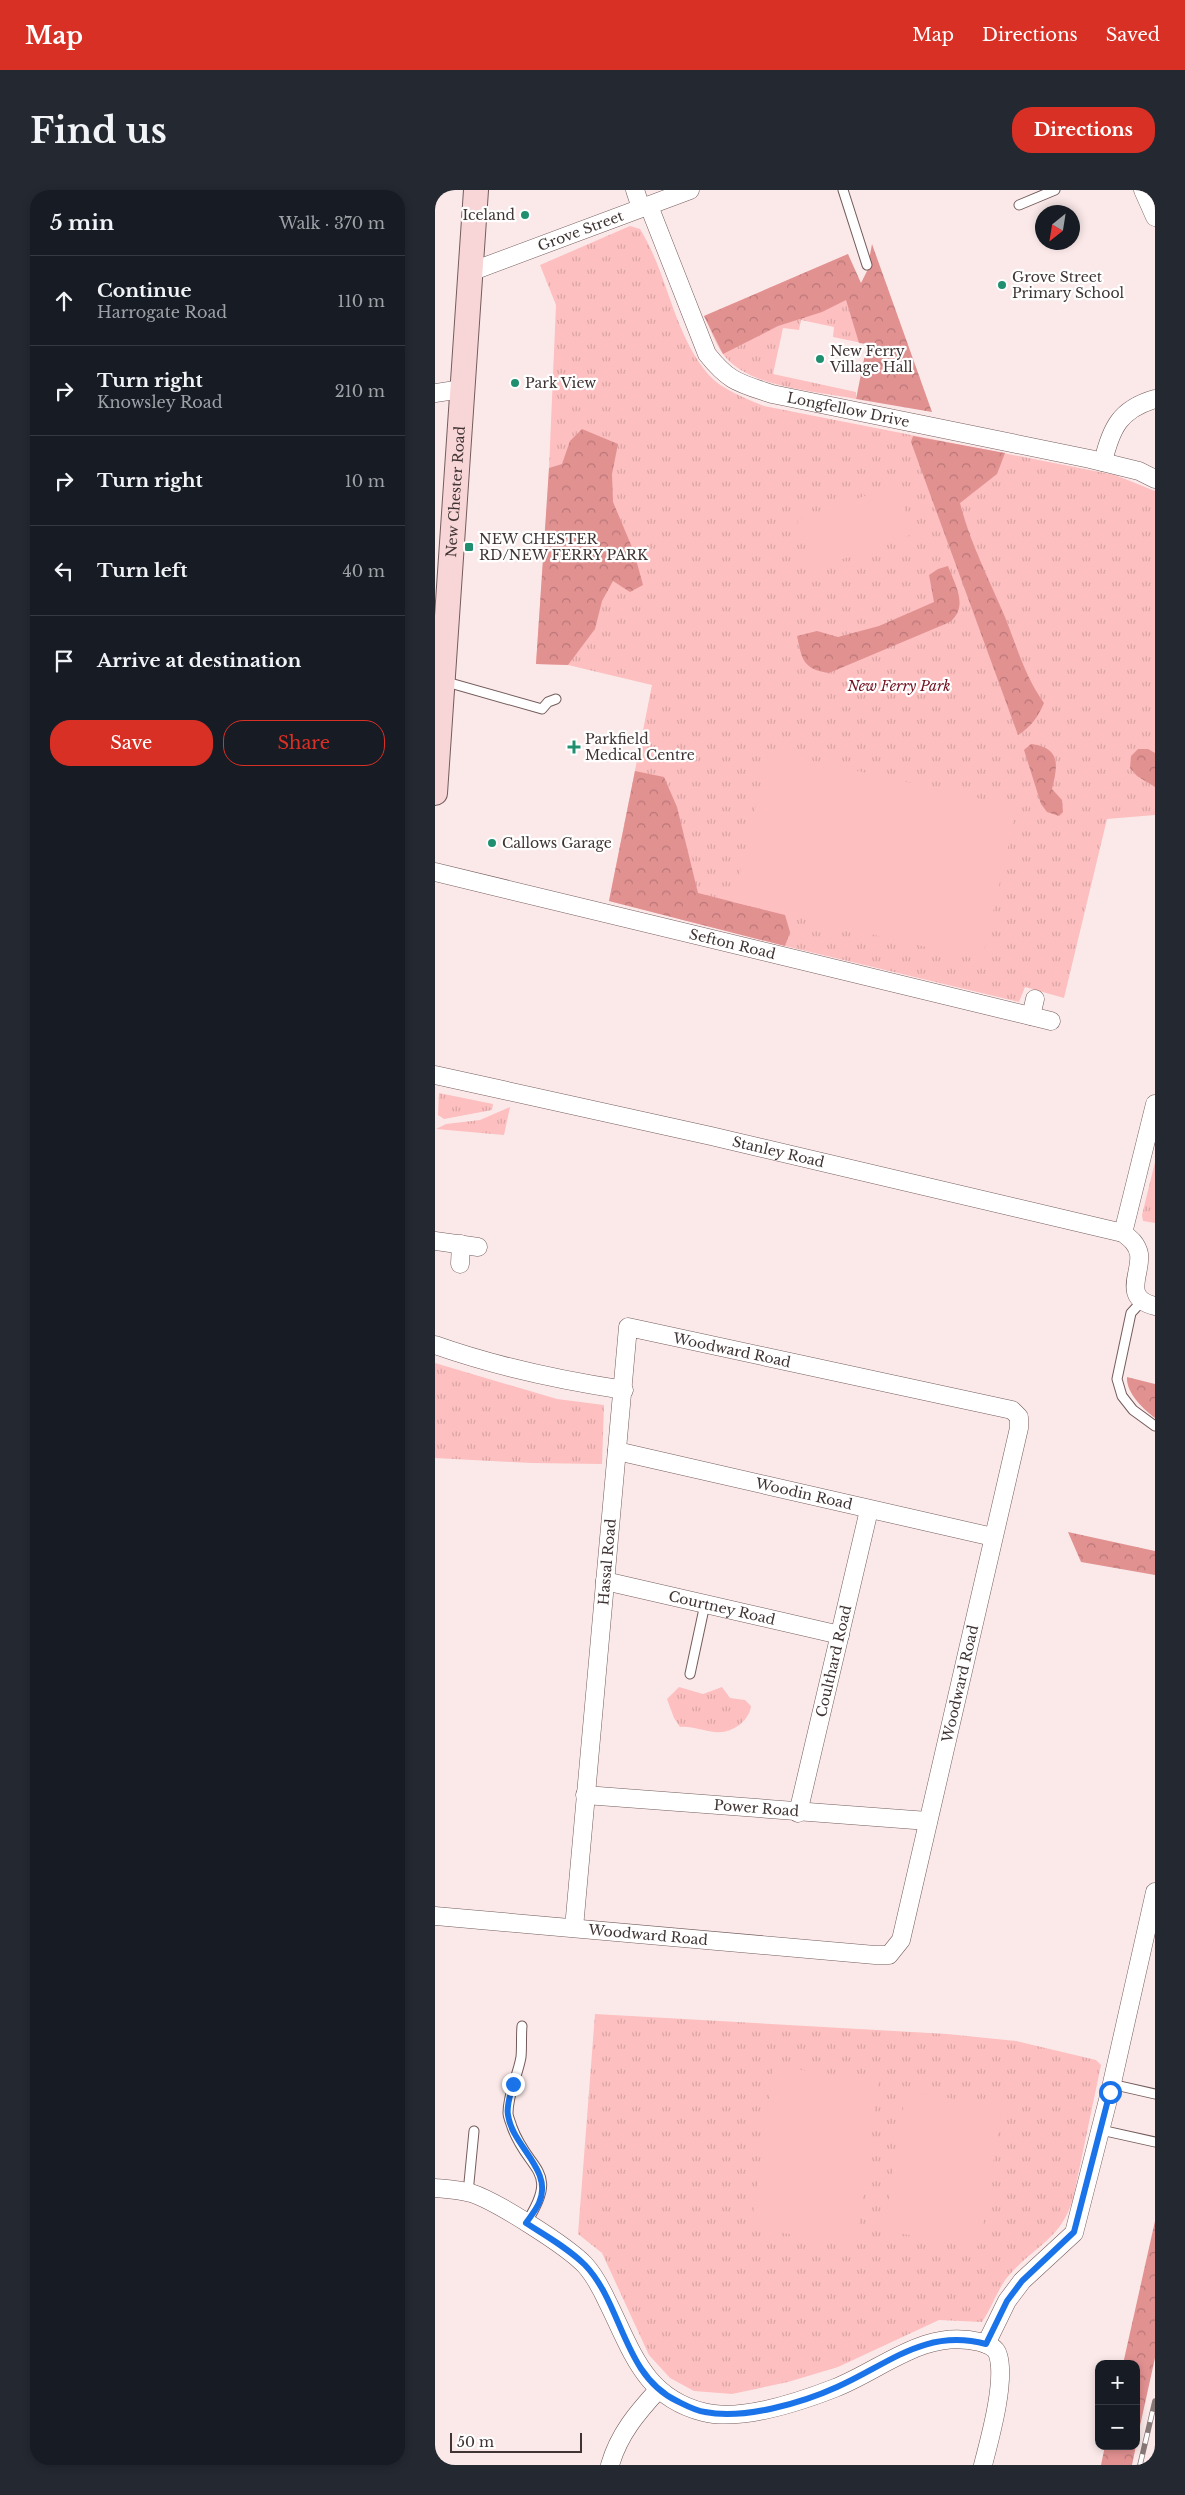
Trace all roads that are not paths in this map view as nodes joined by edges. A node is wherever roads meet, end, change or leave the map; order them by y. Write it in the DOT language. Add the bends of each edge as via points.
graph roads {
  1 [pos="476,190"];
  2 [pos="635,190"];
  3 [pos="690,190"];
  4 [pos="843,190"];
  5 [pos="1055,190"];
  6 [pos="1143,190"];
  7 [pos="1019,205"];
  8 [pos="645,207"];
  9 [pos="1155,217"];
  10 [pos="867,265"];
  11 [pos="470,272"];
  12 [pos="462,389"];
  13 [pos="435,393"];
  14 [pos="1155,399"];
  15 [pos="1103,462"];
  16 [pos="1155,479"];
  17 [pos="443,681"];
  18 [pos="556,699"];
  19 [pos="437,723"];
  20 [pos="435,793"];
  21 [pos="435,872"];
  22 [pos="1035,999"];
  23 [pos="1031,1016"];
  24 [pos="1051,1021"];
  25 [pos="435,1074"];
  26 [pos="1155,1104"];
  27 [pos="1123,1233"];
  28 [pos="435,1241"];
  29 [pos="460,1264"];
  30 [pos="1149,1303"];
  31 [pos="435,1345"];
  32 [pos="624,1390"];
  33 [pos="1155,1426"];
  34 [pos="617,1451"];
  35 [pos="869,1510"];
  36 [pos="993,1537"];
  37 [pos="605,1581"];
  38 [pos="705,1604"];
  39 [pos="840,1634"];
  40 [pos="690,1674"];
  41 [pos="585,1795"];
  42 [pos="798,1813"];
  43 [pos="928,1821"];
  44 [pos="1155,1892"];
  45 [pos="435,1916"];
  46 [pos="574,1928"];
  47 [pos="1151,1933"];
  48 [pos="521,2026"];
  49 [pos="1111,2084"];
  50 [pos="1155,2094"];
  51 [pos="1101,2130"];
  52 [pos="475,2131"];
  53 [pos="1155,2142"];
  54 [pos="435,2188"];
  55 [pos="468,2193"];
  56 [pos="526,2223"];
  57 [pos="986,2344"];
  58 [pos="658,2390"];
  59 [pos="610,2465"];
  60 [pos="983,2465"];
  1 -- 11 [label="main road, New Chester Road"];
  2 -- 8 [label="street, Longfellow Drive"];
  3 -- 8 [label="street, Grove Street"];
  4 -- 10 [label="lane"];
  5 -- 7 [label="lane"];
  6 -- 9 [label="street"];
  8 -- 11 [label="street, Grove Street"];
  8 -- 15 [label="street, Longfellow Drive" via="707,354 722,373 772,394"];
  11 -- 12 [label="main road, New Chester Road"];
  12 -- 13 [label="street"];
  12 -- 17 [label="main road, New Chester Road"];
  14 -- 15 [label="street" via="1126,412 1108,442"];
  15 -- 16 [label="street, Longfellow Drive" via="1139,470"];
  17 -- 18 [label="lane" via="542,709"];
  17 -- 19 [label="main road, New Chester Road"];
  19 -- 20 [label="main road, New Chester Road"];
  21 -- 23 [label="street, Sefton Road" via="584,902"];
  22 -- 23 [label="street"];
  23 -- 24 [label="street, Sefton Road"];
  25 -- 27 [label="street, Stanley Road"];
  26 -- 27 [label="street"];
  27 -- 30 [label="street" via="1134,1241 1139,1255 1134,1280 1137,1294"];
  28 -- 29 [label="street" via="470,1245"];
  30 -- 33 [label="lane" via="1131,1313 1117,1379 1122,1396 1133,1410"];
  31 -- 32 [label="street" via="552,1379"];
  32 -- 34 [label="street, Hassal Road"];
  32 -- 36 [label="street, Woodward Road" via="629,1327 1012,1410 1019,1417 1019,1428"];
  34 -- 35 [label="street, Woodin Road"];
  34 -- 37 [label="street, Hassal Road"];
  35 -- 36 [label="street, Woodin Road"];
  35 -- 39 [label="street, Coulthard Road"];
  36 -- 43 [label="street, Woodward Road"];
  37 -- 38 [label="street, Courtney Road"];
  37 -- 41 [label="street, Hassal Road"];
  38 -- 39 [label="street, Courtney Road"];
  38 -- 40 [label="lane"];
  39 -- 42 [label="street, Coulthard Road"];
  41 -- 42 [label="street, Power Road"];
  41 -- 46 [label="street, Hassal Road"];
  42 -- 43 [label="street, Power Road"];
  43 -- 46 [label="street, Woodward Road" via="901,1940 889,1955"];
  44 -- 47 [label="street"];
  45 -- 46 [label="street, Woodward Road"];
  47 -- 49 [label="street"];
  48 -- 56 [label="lane" via="521,2057 507,2114 515,2136 537,2168 543,2189 539,2203"];
  49 -- 50 [label="lane"];
  49 -- 51 [label="street"];
  51 -- 53 [label="lane"];
  51 -- 57 [label="street" via="1074,2232 1022,2281 1007,2301"];
  52 -- 55 [label="lane"];
  54 -- 55 [label="street"];
  55 -- 56 [label="street"];
  56 -- 58 [label="street" via="585,2266 601,2290 642,2373"];
  57 -- 58 [label="street" via="965,2338 932,2342 899,2354 837,2387 790,2403 739,2414 704,2412"];
  57 -- 60 [label="street" via="994,2347 998,2354 1000,2372"];
  58 -- 59 [label="street" via="629,2422 615,2446"];
}
